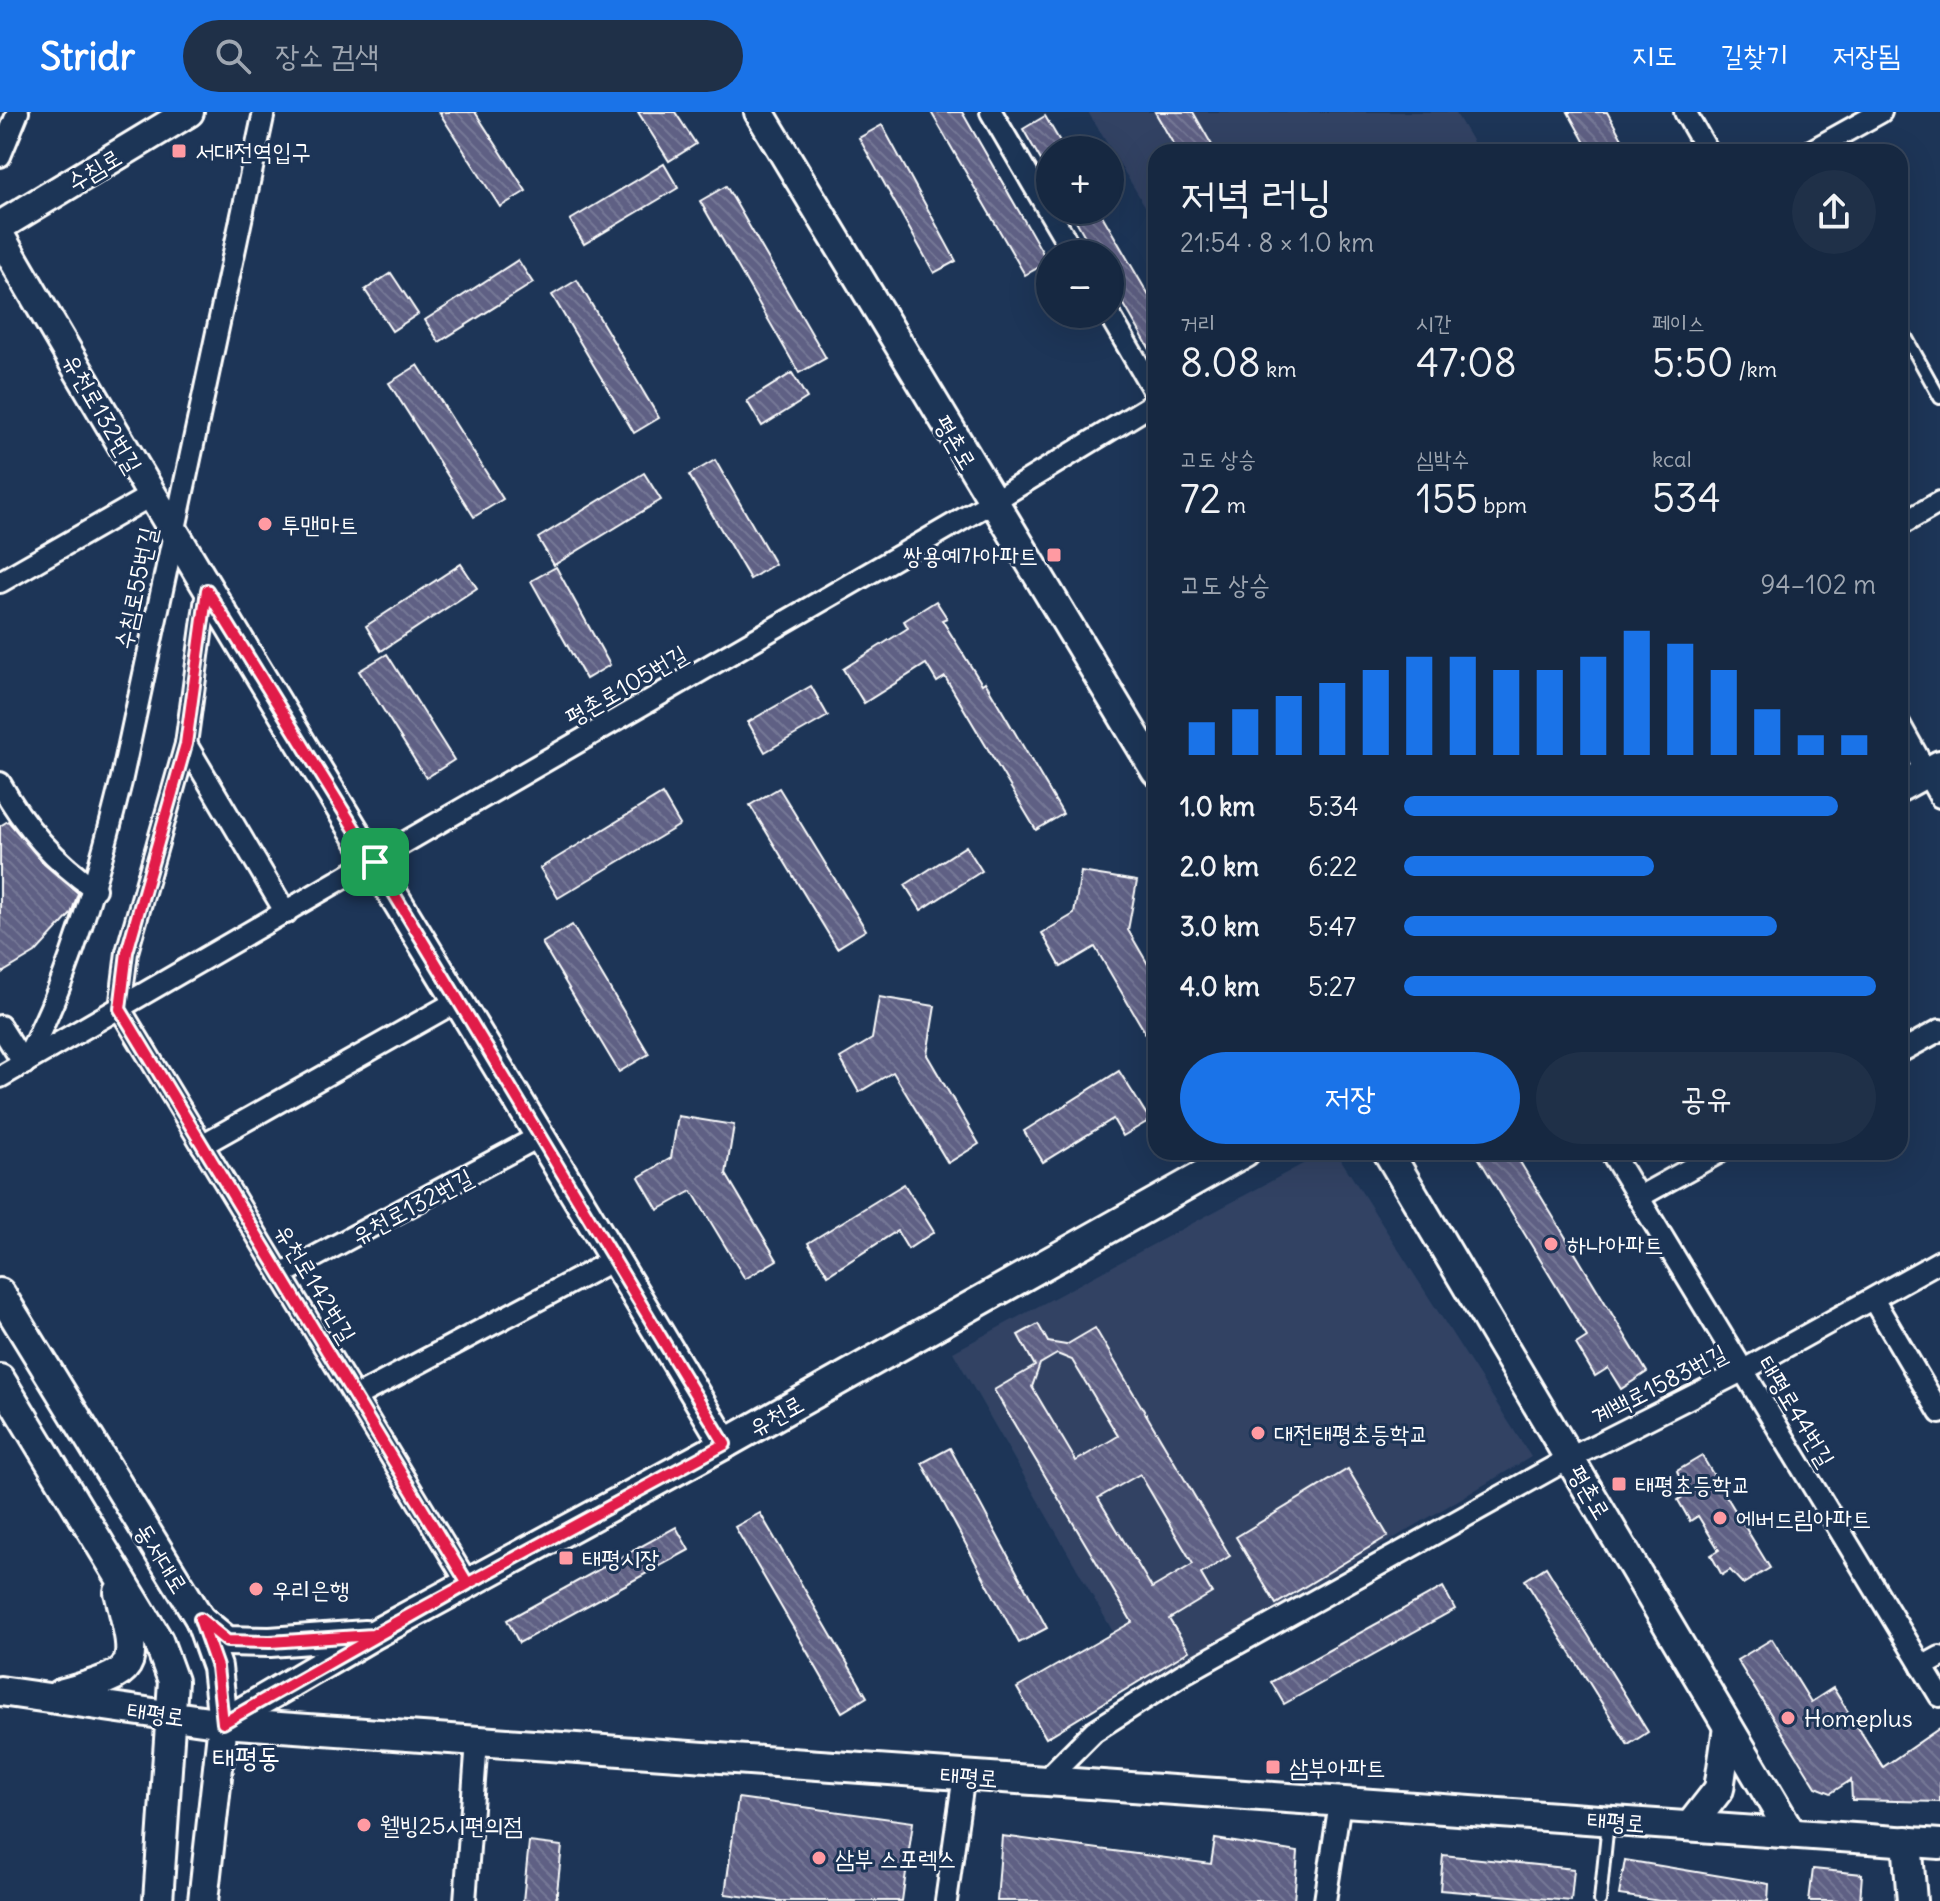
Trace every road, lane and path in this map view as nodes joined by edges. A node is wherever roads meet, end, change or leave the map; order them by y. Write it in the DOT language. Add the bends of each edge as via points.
graph roads {
  1 [pos="18,112"];
  2 [pos="189,112"];
  3 [pos="264,112"];
  4 [pos="759,112"];
  5 [pos="991,112"];
  6 [pos="1685,112"];
  7 [pos="1881,112"];
  8 [pos="1703,144"];
  9 [pos="1823,144"];
  10 [pos="0,156"];
  11 [pos="0,226"];
  12 [pos="0,236"];
  13 [pos="1066,240"];
  14 [pos="1117,328"];
  15 [pos="1908,340"];
  16 [pos="1148,381"];
  17 [pos="1940,398"];
  18 [pos="1148,407"];
  19 [pos="150,496"];
  20 [pos="992,502"];
  21 [pos="1940,502"];
  22 [pos="1908,520"];
  23 [pos="173,535"];
  24 [pos="0,582"];
  25 [pos="207,590"];
  26 [pos="1908,736"];
  27 [pos="186,744"];
  28 [pos="1148,758"];
  29 [pos="1933,769"];
  30 [pos="0,783"];
  31 [pos="1908,783"];
  32 [pos="1940,797"];
  33 [pos="375,862"];
  34 [pos="95,889"];
  35 [pos="286,913"];
  36 [pos="459,1000"];
  37 [pos="120,1009"];
  38 [pos="0,1026"];
  39 [pos="1940,1030"];
  40 [pos="1908,1048"];
  41 [pos="24,1064"];
  42 [pos="0,1077"];
  43 [pos="542,1135"];
  44 [pos="202,1145"];
  45 [pos="1231,1160"];
  46 [pos="1393,1160"];
  47 [pos="1616,1160"];
  48 [pos="1706,1160"];
  49 [pos="1639,1197"];
  50 [pos="615,1259"];
  51 [pos="1940,1261"];
  52 [pos="281,1275"];
  53 [pos="0,1293"];
  54 [pos="1873,1299"];
  55 [pos="1742,1371"];
  56 [pos="3,1391"];
  57 [pos="355,1397"];
  58 [pos="1940,1413"];
  59 [pos="725,1444"];
  60 [pos="1570,1458"];
  61 [pos="111,1560"];
  62 [pos="468,1584"];
  63 [pos="200,1619"];
  64 [pos="373,1635"];
  65 [pos="1931,1662"];
  66 [pos="0,1691"];
  67 [pos="1940,1696"];
  68 [pos="48,1698"];
  69 [pos="173,1714"];
  70 [pos="223,1723"];
  71 [pos="1728,1727"];
  72 [pos="477,1741"];
  73 [pos="964,1775"];
  74 [pos="1044,1781"];
  75 [pos="1340,1802"];
  76 [pos="1608,1820"];
  77 [pos="1690,1826"];
  78 [pos="1791,1833"];
  79 [pos="1907,1841"];
  80 [pos="1940,1844"];
  81 [pos="158,1901"];
  82 [pos="203,1901"];
  83 [pos="465,1901"];
  84 [pos="946,1901"];
  85 [pos="1325,1901"];
  86 [pos="1600,1901"];
  87 [pos="1912,1901"];
  1 -- 10 [label="street"];
  2 -- 11 [label="main road, 수침로"];
  3 -- 23 [label="street, 수침로55번길"];
  4 -- 20 [label="main road, 평촌로"];
  5 -- 13 [label="street"];
  6 -- 8 [label="street"];
  7 -- 9 [label="street"];
  12 -- 19 [label="main road, 유천로132번길"];
  14 -- 16 [label="street"];
  15 -- 17 [label="lane"];
  18 -- 20 [label="street, 평촌로105번길"];
  19 -- 23 [label="main road, 유천로132번길"];
  19 -- 24 [label="street"];
  20 -- 28 [label="main road, 평촌로"];
  20 -- 33 [label="street, 평촌로105번길"];
  21 -- 22 [label="street"];
  23 -- 25 [label="main road, 유천로132번길"];
  23 -- 34 [label="street, 수침로55번길"];
  25 -- 27 [label="street"];
  25 -- 33 [label="main road, 유천로132번길"];
  26 -- 29 [label="street"];
  27 -- 35 [label="street"];
  27 -- 37 [label="street" via="127,952"];
  29 -- 31 [label="main road"];
  29 -- 32 [label="street"];
  30 -- 34 [label="street" via="21,821 66,870"];
  33 -- 35 [label="street, 평촌로105번길"];
  33 -- 36 [label="main road, 유천로132번길"];
  34 -- 41 [label="street, 수침로55번길" via="50,1015"];
  35 -- 37 [label="street, 평촌로105번길"];
  36 -- 43 [label="main road, 유천로132번길"];
  36 -- 44 [label="street"];
  37 -- 41 [label="street, 평촌로105번길"];
  37 -- 44 [label="street, 유천로142번길"];
  38 -- 41 [label="street"];
  39 -- 40 [label="street"];
  41 -- 42 [label="street, 평촌로105번길"];
  43 -- 50 [label="main road, 유천로132번길"];
  43 -- 52 [label="street, 유천로132번길"];
  44 -- 52 [label="street, 유천로142번길"];
  45 -- 59 [label="main road, 유천로"];
  46 -- 60 [label="main road, 평촌로"];
  47 -- 49 [label="street, 태평로44번길"];
  48 -- 49 [label="street"];
  49 -- 55 [label="street, 태평로44번길"];
  50 -- 57 [label="street"];
  50 -- 59 [label="main road, 유천로132번길"];
  51 -- 54 [label="street, 계백로1583번길"];
  52 -- 57 [label="street, 유천로142번길"];
  53 -- 63 [label="main road, 동서대로"];
  54 -- 55 [label="street, 계백로1583번길"];
  54 -- 58 [label="street"];
  55 -- 60 [label="street, 계백로1583번길"];
  55 -- 65 [label="street, 태평로44번길"];
  56 -- 61 [label="main road, 동서대로"];
  57 -- 62 [label="street, 유천로142번길"];
  59 -- 62 [label="main road, 유천로"];
  60 -- 71 [label="main road, 평촌로"];
  60 -- 74 [label="street, 계백로1583번길" via="1183,1674 1094,1731"];
  61 -- 68 [label="main road" via="134,1650 109,1680"];
  61 -- 69 [label="main road, 동서대로" via="158,1640 173,1681"];
  62 -- 64 [label="main road, 유천로"];
  63 -- 64 [label="main road" via="227,1641"];
  63 -- 70 [label="main road, 동서대로" via="217,1667"];
  64 -- 70 [label="main road, 유천로"];
  65 -- 67 [label="street, 태평로44번길"];
  66 -- 68 [label="main road, 태평로"];
  68 -- 69 [label="main road, 태평로"];
  69 -- 70 [label="main road, 태평로"];
  69 -- 81 [label="main road, 동서대로"];
  70 -- 72 [label="main road, 태평로"];
  70 -- 82 [label="main road, 동서대로"];
  71 -- 77 [label="main road" via="1719,1789"];
  71 -- 78 [label="main road, 평촌로"];
  72 -- 73 [label="main road, 태평로"];
  72 -- 83 [label="street"];
  73 -- 74 [label="main road, 태평로"];
  73 -- 84 [label="street"];
  74 -- 75 [label="main road, 태평로"];
  75 -- 76 [label="main road, 태평로"];
  75 -- 85 [label="street"];
  76 -- 77 [label="main road, 태평로"];
  76 -- 86 [label="lane"];
  77 -- 78 [label="main road, 태평로"];
  78 -- 79 [label="main road, 태평로"];
  79 -- 80 [label="main road, 태평로"];
  79 -- 87 [label="main road"];
}
